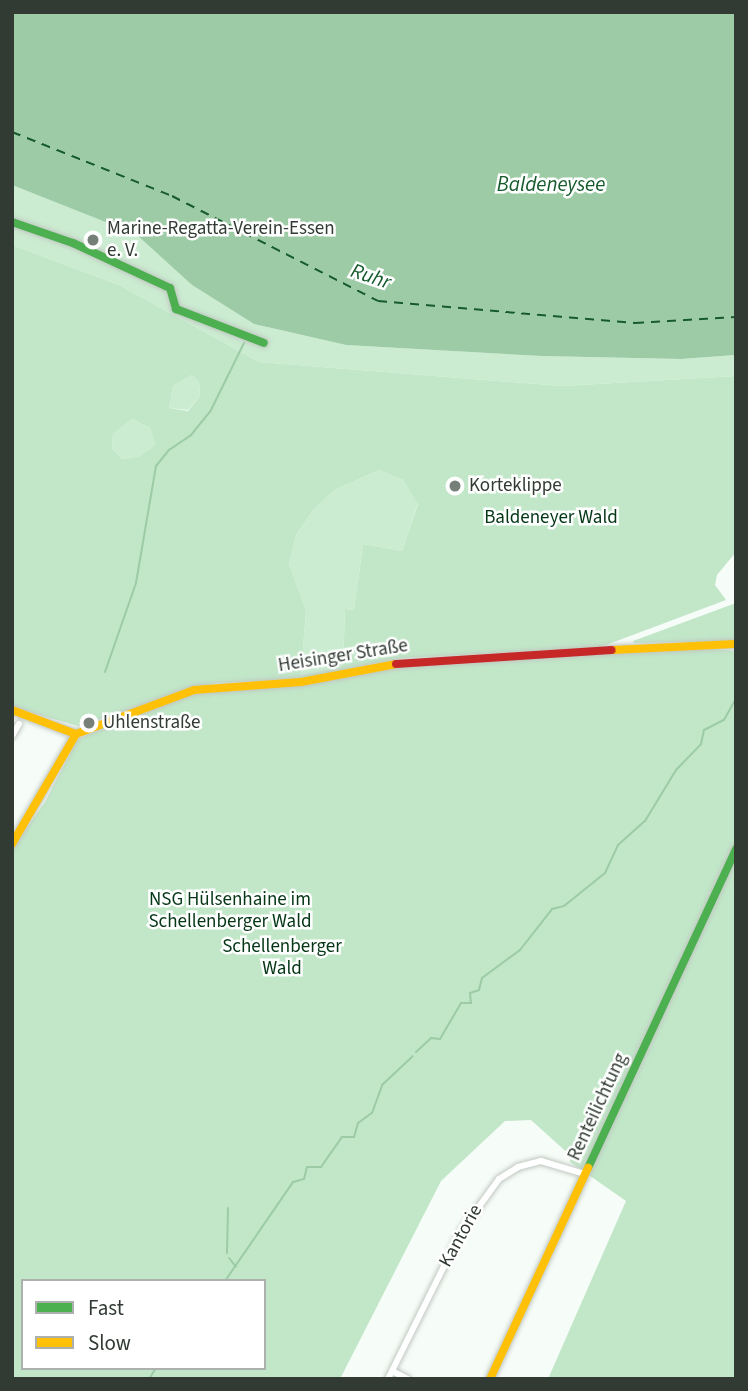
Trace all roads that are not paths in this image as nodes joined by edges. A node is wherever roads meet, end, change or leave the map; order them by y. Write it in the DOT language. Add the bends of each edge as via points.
graph roads {
  1 [pos="12,222"];
  2 [pos="264,343"];
  3 [pos="736,646"];
  4 [pos="12,710"];
  5 [pos="19,724"];
  6 [pos="76,734"];
  7 [pos="12,736"];
  8 [pos="12,844"];
  9 [pos="736,849"];
  10 [pos="585,1174"];
  11 [pos="392,1371"];
  12 [pos="388,1379"];
  13 [pos="408,1379"];
  14 [pos="490,1379"];
  1 -- 2 [label="street" via="73,243 170,288 174,307 180,311"];
  3 -- 6 [label="street, Heisinger Straße" via="411,661 302,682 204,688 110,718"];
  4 -- 6 [label="street"];
  5 -- 7 [label="street"];
  6 -- 8 [label="street"];
  9 -- 10 [label="street, Renteilichtung"];
  10 -- 11 [label="street, Kantorie" via="541,1161 517,1167 499,1179 462,1230"];
  10 -- 14 [label="street, Renteilichtung"];
  11 -- 12 [label="street, Kantorie"];
  11 -- 13 [label="street"];
}
